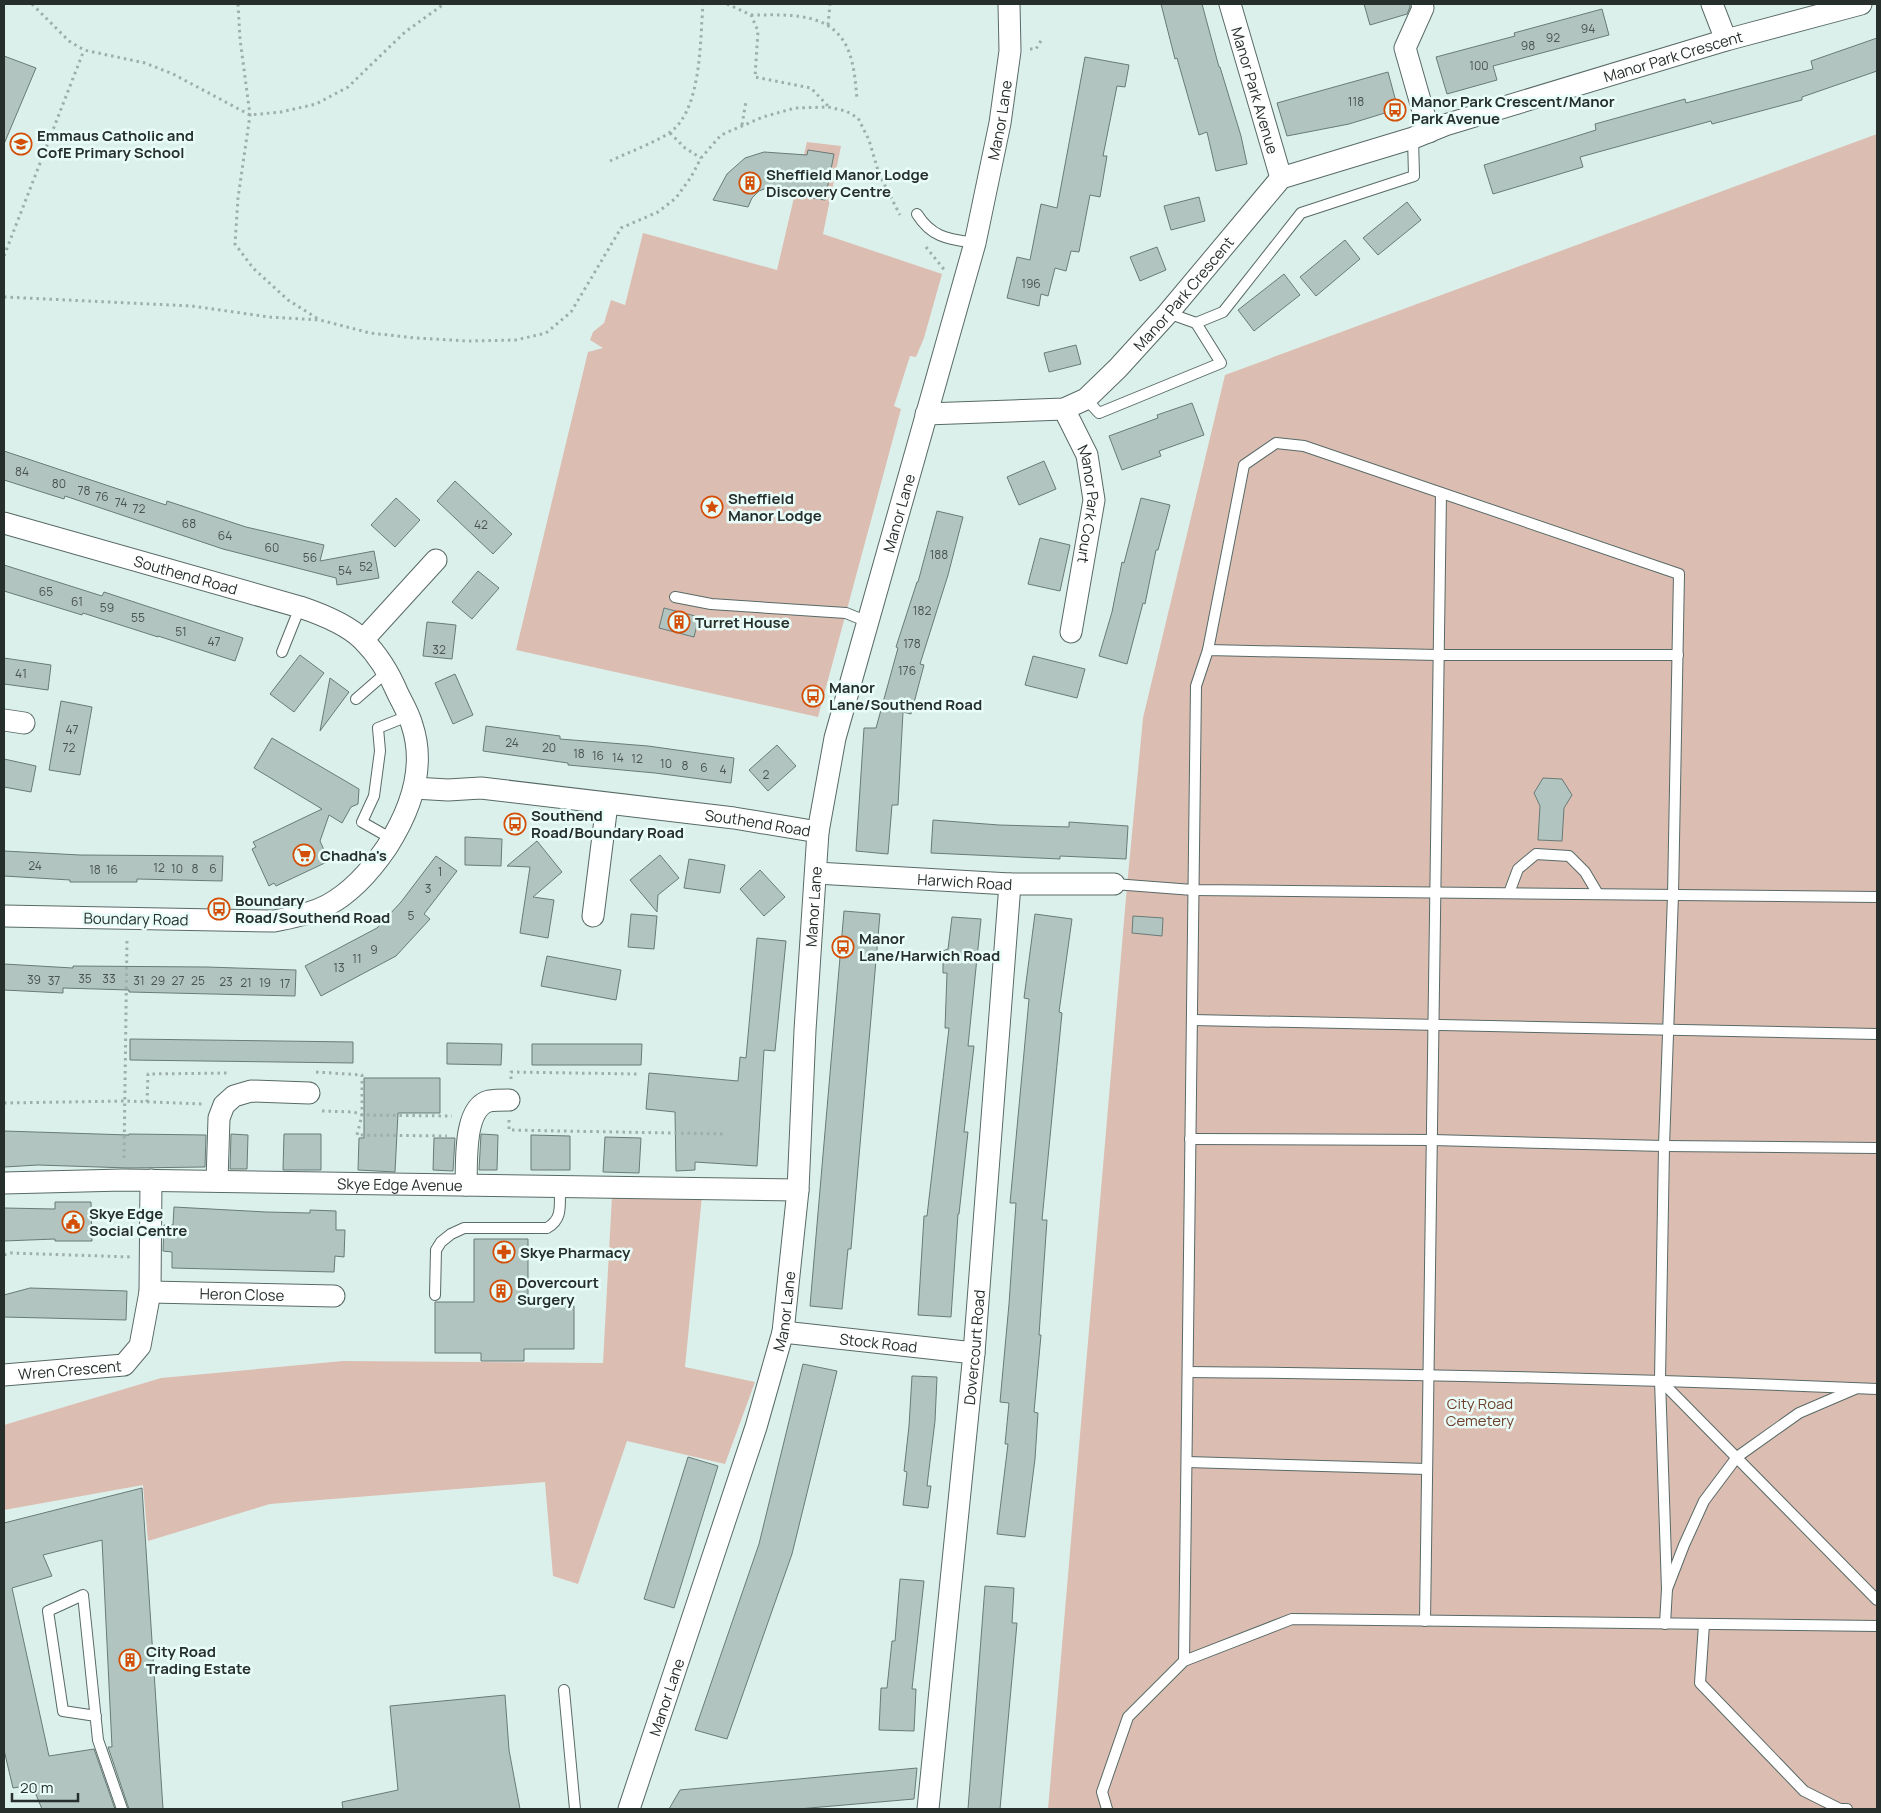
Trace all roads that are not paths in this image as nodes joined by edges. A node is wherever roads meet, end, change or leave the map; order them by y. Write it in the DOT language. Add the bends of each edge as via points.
graph roads {
  1 [pos="1009,4"];
  2 [pos="1230,4"];
  3 [pos="1422,4"];
  4 [pos="1712,4"];
  5 [pos="1861,4"];
  6 [pos="1726,40"];
  7 [pos="1421,135"];
  8 [pos="1281,178"];
  9 [pos="917,214"];
  10 [pos="975,243"];
  11 [pos="1168,313"];
  12 [pos="1196,322"];
  13 [pos="1086,399"];
  14 [pos="1064,409"];
  15 [pos="926,414"];
  16 [pos="1441,493"];
  17 [pos="4,523"];
  18 [pos="436,560"];
  19 [pos="675,597"];
  20 [pos="300,607"];
  21 [pos="868,622"];
  22 [pos="1071,632"];
  23 [pos="363,640"];
  24 [pos="1208,650"];
  25 [pos="282,652"];
  26 [pos="1437,655"];
  27 [pos="1678,655"];
  28 [pos="387,672"];
  29 [pos="356,699"];
  30 [pos="408,716"];
  31 [pos="414,788"];
  32 [pos="607,804"];
  33 [pos="818,832"];
  34 [pos="392,839"];
  35 [pos="816,873"];
  36 [pos="1010,884"];
  37 [pos="1114,884"];
  38 [pos="1193,890"];
  39 [pos="1436,892"];
  40 [pos="1510,893"];
  41 [pos="1598,894"];
  42 [pos="1674,895"];
  43 [pos="1877,897"];
  44 [pos="4,916"];
  45 [pos="593,916"];
  46 [pos="1192,1020"];
  47 [pos="1434,1026"];
  48 [pos="1668,1031"];
  49 [pos="1877,1034"];
  50 [pos="309,1093"];
  51 [pos="509,1100"];
  52 [pos="1190,1139"];
  53 [pos="1432,1140"];
  54 [pos="1664,1146"];
  55 [pos="1877,1148"];
  56 [pos="150,1180"];
  57 [pos="217,1181"];
  58 [pos="4,1182"];
  59 [pos="466,1184"];
  60 [pos="560,1186"];
  61 [pos="798,1190"];
  62 [pos="150,1292"];
  63 [pos="435,1294"];
  64 [pos="334,1296"];
  65 [pos="783,1332"];
  66 [pos="974,1353"];
  67 [pos="1188,1372"];
  68 [pos="1429,1374"];
  69 [pos="4,1375"];
  70 [pos="1660,1380"];
  71 [pos="1858,1388"];
  72 [pos="1877,1389"];
  73 [pos="1737,1458"];
  74 [pos="1187,1462"];
  75 [pos="1427,1469"];
  76 [pos="1668,1589"];
  77 [pos="1877,1600"];
  78 [pos="1425,1621"];
  79 [pos="1665,1624"];
  80 [pos="1704,1624"];
  81 [pos="1877,1626"];
  82 [pos="1184,1661"];
  83 [pos="564,1690"];
  84 [pos="96,1716"];
  85 [pos="122,1809"];
  86 [pos="575,1809"];
  87 [pos="629,1809"];
  88 [pos="928,1809"];
  89 [pos="1107,1809"];
  90 [pos="1847,1809"];
  1 -- 10 [label="street, Manor Lane" via="1010,50 1004,100"];
  2 -- 8 [label="street, Manor Park Avenue"];
  3 -- 7 [label="street" via="1405,48"];
  4 -- 6 [label="street"];
  5 -- 6 [label="street, Manor Park Crescent"];
  6 -- 7 [label="street, Manor Park Crescent"];
  7 -- 8 [label="street, Manor Park Crescent"];
  7 -- 12 [label="lane" via="1414,176 1301,213 1223,312"];
  8 -- 11 [label="street, Manor Park Crescent"];
  9 -- 10 [label="lane" via="924,226 941,237"];
  10 -- 15 [label="street, Manor Lane"];
  11 -- 12 [label="lane"];
  11 -- 13 [label="street, Manor Park Crescent"];
  12 -- 13 [label="lane" via="1221,363 1099,413"];
  13 -- 14 [label="street, Manor Park Crescent"];
  14 -- 15 [label="street, Manor Park Crescent"];
  14 -- 22 [label="street, Manor Park Court" via="1087,455 1094,500"];
  15 -- 21 [label="street, Manor Lane"];
  16 -- 24 [label="lane" via="1304,446 1276,443 1244,465"];
  16 -- 26 [label="lane"];
  16 -- 27 [label="lane" via="1679,574"];
  17 -- 20 [label="street, Southend Road"];
  18 -- 23 [label="street"];
  19 -- 21 [label="lane" via="711,604 846,613"];
  20 -- 23 [label="street, Southend Road" via="333,621"];
  20 -- 25 [label="lane"];
  21 -- 33 [label="street, Manor Lane" via="835,738"];
  23 -- 28 [label="street, Southend Road"];
  24 -- 26 [label="lane"];
  24 -- 38 [label="lane" via="1196,686"];
  26 -- 27 [label="lane"];
  26 -- 39 [label="lane"];
  27 -- 42 [label="lane"];
  28 -- 29 [label="lane"];
  28 -- 30 [label="street, Southend Road"];
  30 -- 31 [label="street, Southend Road" via="417,748"];
  30 -- 34 [label="lane" via="378,728 380,751 374,796 362,822"];
  31 -- 32 [label="street, Southend Road" via="481,788"];
  31 -- 34 [label="street, Boundary Road" via="404,818"];
  32 -- 33 [label="street, Southend Road" via="734,818"];
  32 -- 45 [label="street"];
  33 -- 35 [label="street, Manor Lane"];
  34 -- 44 [label="street, Boundary Road" via="365,876 337,899 307,914 274,921"];
  35 -- 36 [label="street, Harwich Road"];
  35 -- 61 [label="street, Manor Lane"];
  36 -- 37 [label="street, Harwich Road"];
  36 -- 66 [label="street, Dovercourt Road"];
  37 -- 38 [label="lane"];
  38 -- 39 [label="lane"];
  38 -- 46 [label="lane"];
  39 -- 40 [label="lane"];
  39 -- 47 [label="lane"];
  40 -- 41 [label="lane"];
  40 -- 41 [label="lane" via="1518,869 1536,854 1569,856 1585,872"];
  41 -- 42 [label="lane"];
  42 -- 43 [label="lane"];
  42 -- 48 [label="lane"];
  46 -- 47 [label="lane"];
  46 -- 52 [label="lane"];
  47 -- 48 [label="lane"];
  47 -- 53 [label="lane"];
  48 -- 49 [label="lane"];
  48 -- 54 [label="lane"];
  50 -- 57 [label="street" via="251,1091 234,1096 224,1105 219,1118"];
  51 -- 59 [label="street" via="488,1101 476,1109 471,1126"];
  52 -- 53 [label="lane"];
  52 -- 67 [label="lane"];
  53 -- 54 [label="lane"];
  53 -- 68 [label="lane"];
  54 -- 55 [label="lane"];
  54 -- 70 [label="lane"];
  56 -- 57 [label="street, Skye Edge Avenue"];
  56 -- 58 [label="street, Skye Edge Avenue"];
  56 -- 62 [label="street, Wren Crescent"];
  57 -- 59 [label="street, Skye Edge Avenue"];
  59 -- 60 [label="street, Skye Edge Avenue"];
  60 -- 61 [label="street, Skye Edge Avenue"];
  60 -- 63 [label="lane" via="559,1215 555,1224 547,1228 464,1228 441,1242 436,1250"];
  61 -- 65 [label="street, Manor Lane"];
  62 -- 64 [label="street, Heron Close"];
  62 -- 69 [label="street, Wren Crescent" via="140,1346 124,1365"];
  65 -- 66 [label="street, Stock Road"];
  65 -- 87 [label="street, Manor Lane" via="756,1427"];
  66 -- 88 [label="street, Dovercourt Road"];
  67 -- 68 [label="lane"];
  67 -- 74 [label="lane"];
  68 -- 70 [label="lane"];
  68 -- 75 [label="lane"];
  70 -- 71 [label="lane"];
  70 -- 73 [label="lane"];
  70 -- 76 [label="lane"];
  71 -- 72 [label="lane"];
  71 -- 73 [label="lane" via="1799,1413"];
  73 -- 76 [label="lane" via="1704,1501"];
  73 -- 77 [label="lane"];
  74 -- 75 [label="lane"];
  74 -- 82 [label="lane"];
  75 -- 78 [label="lane"];
  76 -- 79 [label="lane"];
  78 -- 79 [label="lane"];
  78 -- 82 [label="lane" via="1292,1619"];
  79 -- 80 [label="lane"];
  80 -- 81 [label="lane"];
  80 -- 90 [label="lane" via="1700,1683 1804,1791 1840,1809"];
  82 -- 89 [label="lane" via="1128,1717 1102,1792"];
  83 -- 86 [label="lane"];
  84 -- 84 [label="lane" via="94,1697 83,1595 48,1611 62,1711"];
  84 -- 85 [label="lane" via="98,1740"];
}
